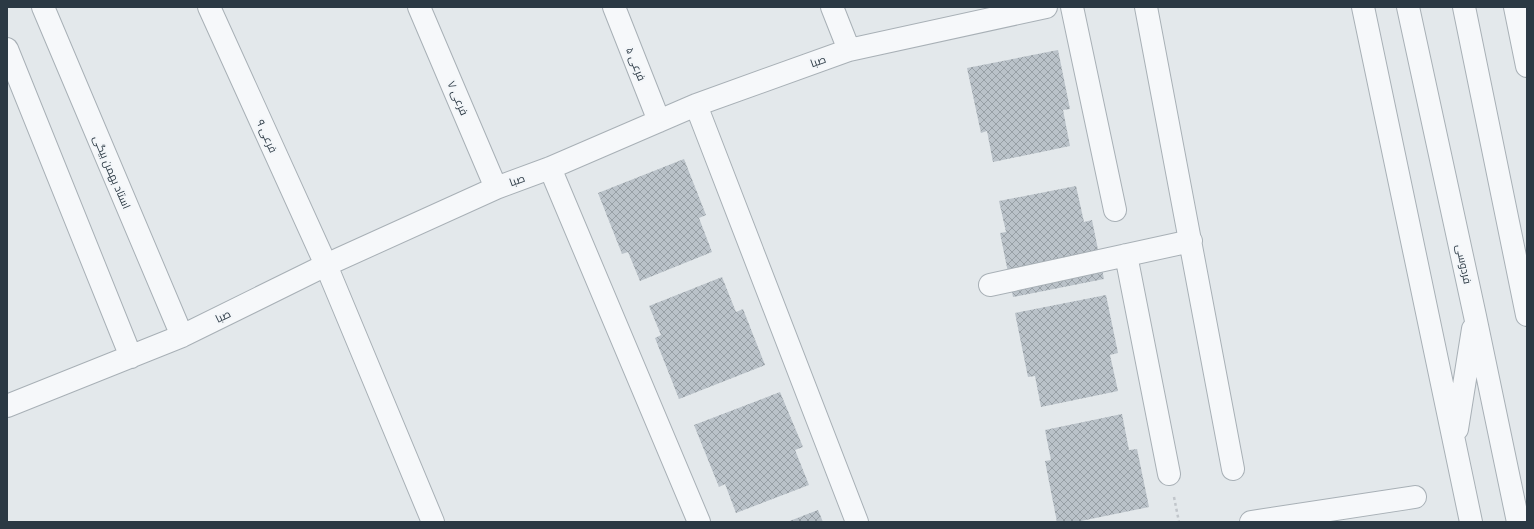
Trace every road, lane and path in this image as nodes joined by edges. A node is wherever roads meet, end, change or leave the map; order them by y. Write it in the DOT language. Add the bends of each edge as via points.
graph roads {
  1 [pos="43,7"];
  2 [pos="209,7"];
  3 [pos="420,7"];
  4 [pos="614,7"];
  5 [pos="832,7"];
  6 [pos="1041,7"];
  7 [pos="1072,7"];
  8 [pos="1146,7"];
  9 [pos="1363,7"];
  10 [pos="1408,7"];
  11 [pos="1464,7"];
  12 [pos="1515,7"];
  13 [pos="7,49"];
  14 [pos="849,50"];
  15 [pos="1527,66"];
  16 [pos="696,105"];
  17 [pos="659,121"];
  18 [pos="550,168"];
  19 [pos="496,188"];
  20 [pos="1116,210"];
  21 [pos="1191,241"];
  22 [pos="1126,255"];
  23 [pos="326,265"];
  24 [pos="990,286"];
  25 [pos="1527,315"];
  26 [pos="1475,316"];
  27 [pos="182,336"];
  28 [pos="131,357"];
  29 [pos="7,406"];
  30 [pos="1455,444"];
  31 [pos="1233,469"];
  32 [pos="1169,474"];
  33 [pos="1415,497"];
  34 [pos="433,522"];
  35 [pos="699,522"];
  36 [pos="857,522"];
  37 [pos="1252,522"];
  38 [pos="1471,522"];
  39 [pos="1518,522"];
  1 -- 27 [label="street, استاد بهمن بیگی"];
  2 -- 23 [label="street, فرعی ۹"];
  3 -- 19 [label="street, فرعی ۷"];
  4 -- 17 [label="street, فرعی ۵"];
  5 -- 14 [label="street"];
  6 -- 14 [label="street, صبا"];
  7 -- 20 [label="street"];
  8 -- 21 [label="street"];
  9 -- 30 [label="street"];
  10 -- 26 [label="street, فردوسی"];
  11 -- 25 [label="street"];
  12 -- 15 [label="street"];
  13 -- 28 [label="street"];
  14 -- 16 [label="street, صبا"];
  16 -- 17 [label="street, صبا"];
  16 -- 36 [label="street"];
  17 -- 18 [label="street, صبا"];
  18 -- 19 [label="street, صبا"];
  18 -- 35 [label="street"];
  19 -- 23 [label="street, صبا"];
  21 -- 22 [label="street"];
  21 -- 31 [label="street"];
  22 -- 24 [label="street"];
  22 -- 32 [label="street"];
  23 -- 27 [label="street, صبا"];
  23 -- 34 [label="street, فرعی ۹"];
  26 -- 30 [label="street"];
  26 -- 39 [label="street, فردوسی"];
  27 -- 28 [label="street, صبا"];
  28 -- 29 [label="street, صبا"];
  30 -- 38 [label="street"];
  33 -- 37 [label="street"];
}
